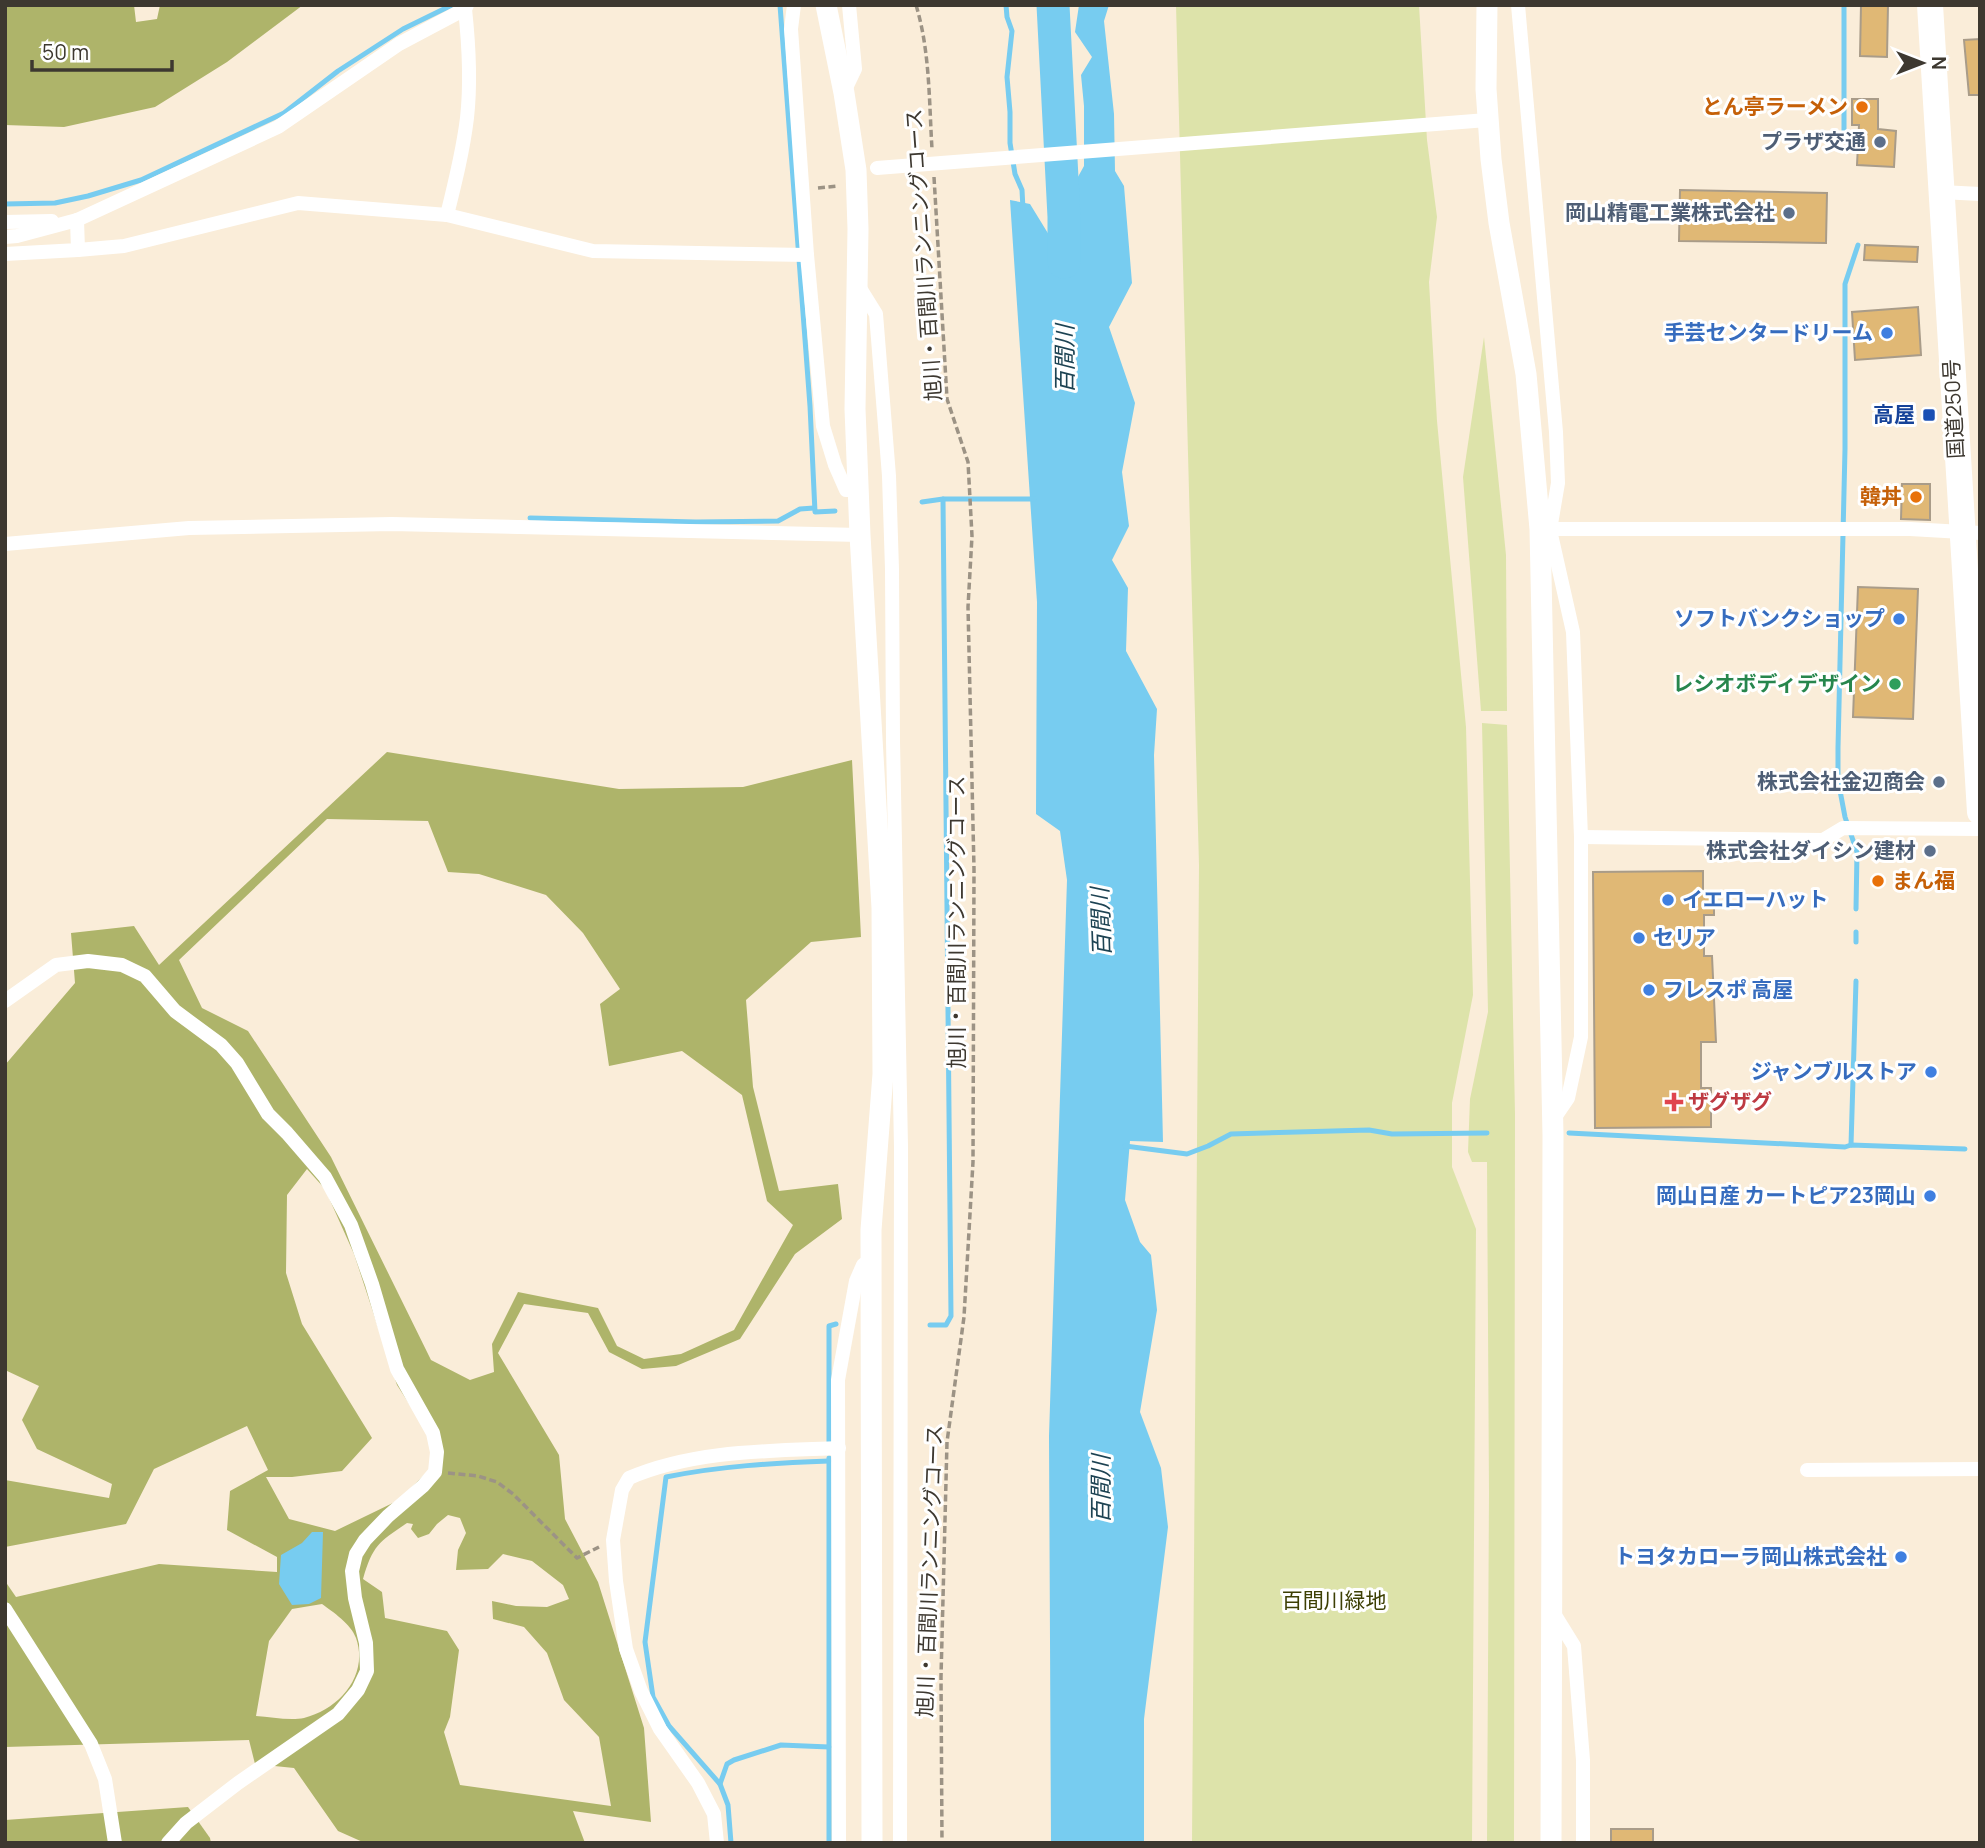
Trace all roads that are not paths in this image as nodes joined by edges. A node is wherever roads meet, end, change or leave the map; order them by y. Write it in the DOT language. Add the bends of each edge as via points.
graph roads {
  1 [pos="794,5"];
  2 [pos="826,5"];
  3 [pos="849,5"];
  4 [pos="1487,5"];
  5 [pos="1518,5"];
  6 [pos="1930,5"];
  7 [pos="466,7"];
  8 [pos="844,93"];
  9 [pos="1488,120"];
  10 [pos="867,169"];
  11 [pos="1941,192"];
  12 [pos="1980,194"];
  13 [pos="447,215"];
  14 [pos="78,220"];
  15 [pos="5,222"];
  16 [pos="5,237"];
  17 [pos="78,250"];
  18 [pos="5,254"];
  19 [pos="800,255"];
  20 [pos="857,284"];
  21 [pos="859,490"];
  22 [pos="1545,529"];
  23 [pos="1971,533"];
  24 [pos="860,535"];
  25 [pos="5,544"];
  26 [pos="1980,812"];
  27 [pos="1980,829"];
  28 [pos="1581,837"];
  29 [pos="5,1001"];
  30 [pos="1553,1120"];
  31 [pos="872,1258"];
  32 [pos="833,1448"];
  33 [pos="1980,1469"];
  34 [pos="1807,1470"];
  35 [pos="5,1609"];
  36 [pos="1552,1610"];
  37 [pos="115,1843"];
  38 [pos="168,1843"];
  39 [pos="717,1843"];
  40 [pos="839,1843"];
  41 [pos="872,1843"];
  42 [pos="900,1843"];
  43 [pos="1551,1843"];
  44 [pos="1583,1843"];
  1 -- 19 [label="street" via="791,29"];
  2 -- 8 [label="street"];
  3 -- 8 [label="street" via="855,69"];
  4 -- 9 [label="street"];
  5 -- 22 [label="street" via="1556,432 1558,483"];
  6 -- 11 [label="highway, 国道250号"];
  7 -- 13 [label="street" via="467,120"];
  7 -- 14 [label="street" via="399,44 278,127"];
  8 -- 10 [label="street"];
  9 -- 10 [label="street"];
  9 -- 22 [label="street"];
  10 -- 20 [label="street" via="858,229"];
  11 -- 12 [label="street"];
  11 -- 23 [label="highway, 国道250号"];
  13 -- 17 [label="street" via="298,203 124,246"];
  13 -- 19 [label="street" via="593,251"];
  14 -- 15 [label="street"];
  14 -- 16 [label="street"];
  14 -- 17 [label="street"];
  17 -- 18 [label="street"];
  19 -- 21 [label="street" via="823,426 846,490"];
  20 -- 21 [label="street" via="854,370"];
  20 -- 42 [label="street" via="876,314 892,556 901,1147"];
  21 -- 24 [label="street"];
  22 -- 23 [label="street"];
  22 -- 28 [label="street" via="1573,632"];
  22 -- 30 [label="street"];
  23 -- 26 [label="highway, 国道250号"];
  24 -- 25 [label="street" via="392,524 189,528"];
  24 -- 31 [label="street" via="882,908 883,1074"];
  27 -- 28 [label="street" via="1843,828 1823,840"];
  28 -- 30 [label="street" via="1581,1037 1568,1098"];
  29 -- 38 [label="street" via="56,965 88,961 122,965 145,976 175,1011 221,1045 268,1114 325,1177 351,1225 397,1368 433,1433 437,1452 435,1472 356,1554 352,1571 367,1671 358,1690 338,1714 207,1807"];
  30 -- 36 [label="street"];
  31 -- 32 [label="street" via="856,1281 838,1380"];
  31 -- 41 [label="street"];
  32 -- 39 [label="street" via="754,1452 670,1465 629,1478 622,1490 613,1540 626,1649 660,1729 714,1814"];
  32 -- 40 [label="street"];
  33 -- 34 [label="street"];
  35 -- 37 [label="street" via="91,1744 105,1779"];
  36 -- 43 [label="street"];
  36 -- 44 [label="street" via="1574,1646 1583,1760"];
}
